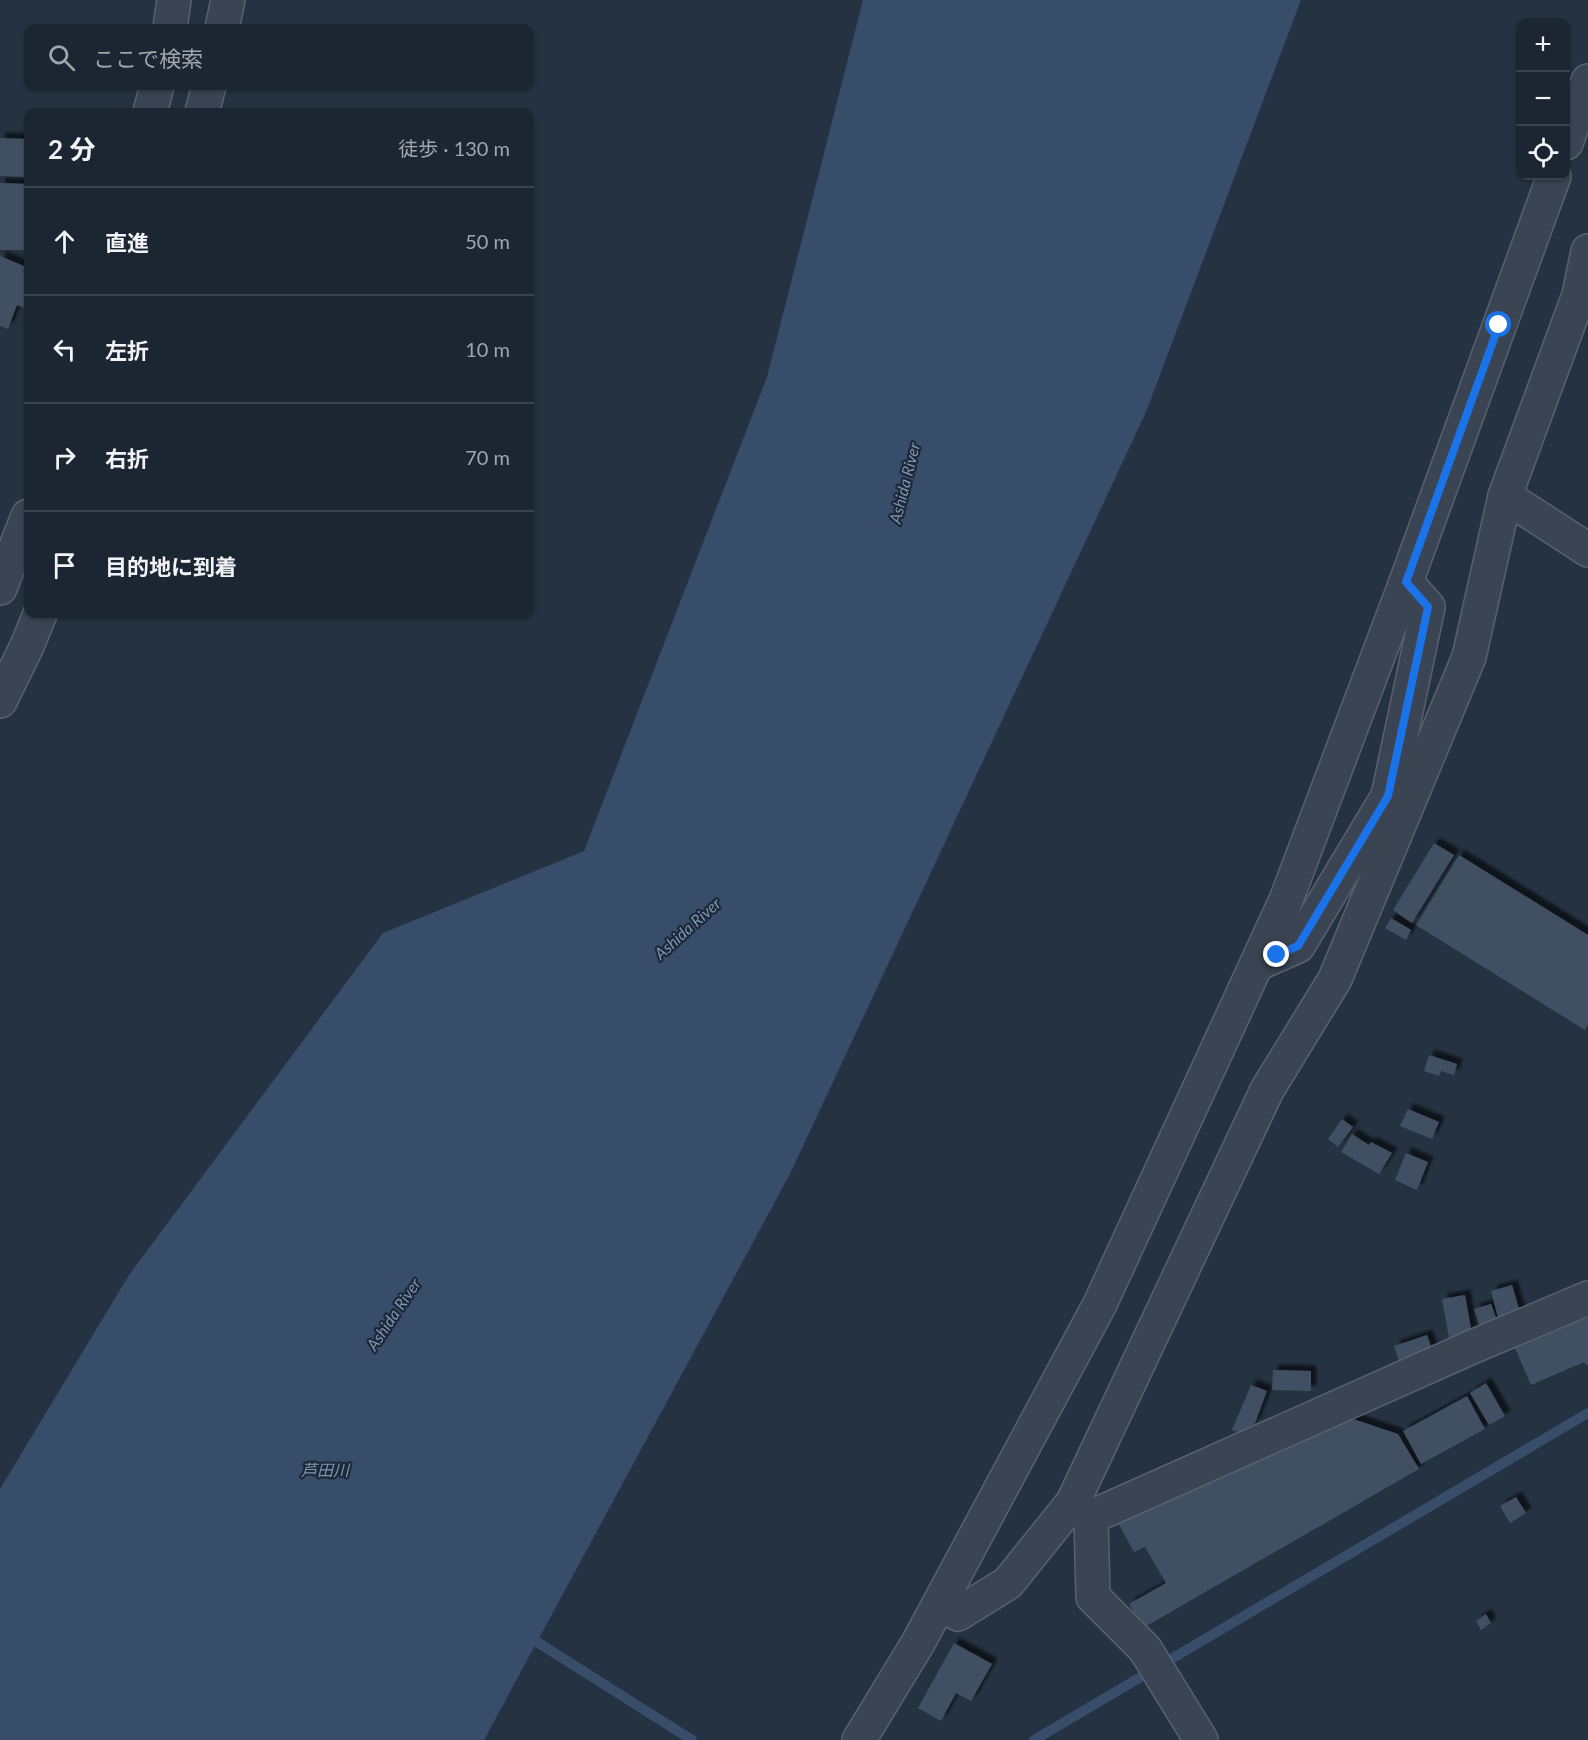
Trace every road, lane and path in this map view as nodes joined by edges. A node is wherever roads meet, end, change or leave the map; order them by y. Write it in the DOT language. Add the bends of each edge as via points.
graph roads {
  1 [pos="174,0"];
  2 [pos="228,0"];
  3 [pos="171,24"];
  4 [pos="223,24"];
  5 [pos="1588,81"];
  6 [pos="156,90"];
  7 [pos="207,90"];
  8 [pos="151,108"];
  9 [pos="203,108"];
  10 [pos="1570,132"];
  11 [pos="1553,180"];
  12 [pos="1588,251"];
  13 [pos="1505,496"];
  14 [pos="24,526"];
  15 [pos="1588,550"];
  16 [pos="1406,582"];
  17 [pos="0,588"];
  18 [pos="38,618"];
  19 [pos="0,701"];
  20 [pos="1398,800"];
  21 [pos="1257,964"];
  22 [pos="1588,1298"];
  23 [pos="1082,1510"];
  24 [pos="939,1605"];
  25 [pos="860,1740"];
  26 [pos="1201,1740"];
  1 -- 3 [label="street"];
  2 -- 4 [label="street"];
  5 -- 10 [label="street"];
  6 -- 8 [label="street"];
  7 -- 9 [label="street"];
  11 -- 16 [label="street"];
  12 -- 13 [label="street" via="1579,295"];
  13 -- 15 [label="street"];
  13 -- 20 [label="street" via="1469,657"];
  14 -- 17 [label="street"];
  16 -- 20 [label="street" via="1428,607"];
  16 -- 21 [label="street" via="1286,900"];
  18 -- 19 [label="street"];
  20 -- 21 [label="street" via="1298,946"];
  20 -- 23 [label="street" via="1335,979 1267,1090"];
  21 -- 24 [label="street" via="1100,1304"];
  22 -- 23 [label="street"];
  23 -- 24 [label="street" via="1008,1583 958,1614"];
  23 -- 26 [label="street" via="1093,1597 1145,1649"];
  24 -- 25 [label="street"];
}
